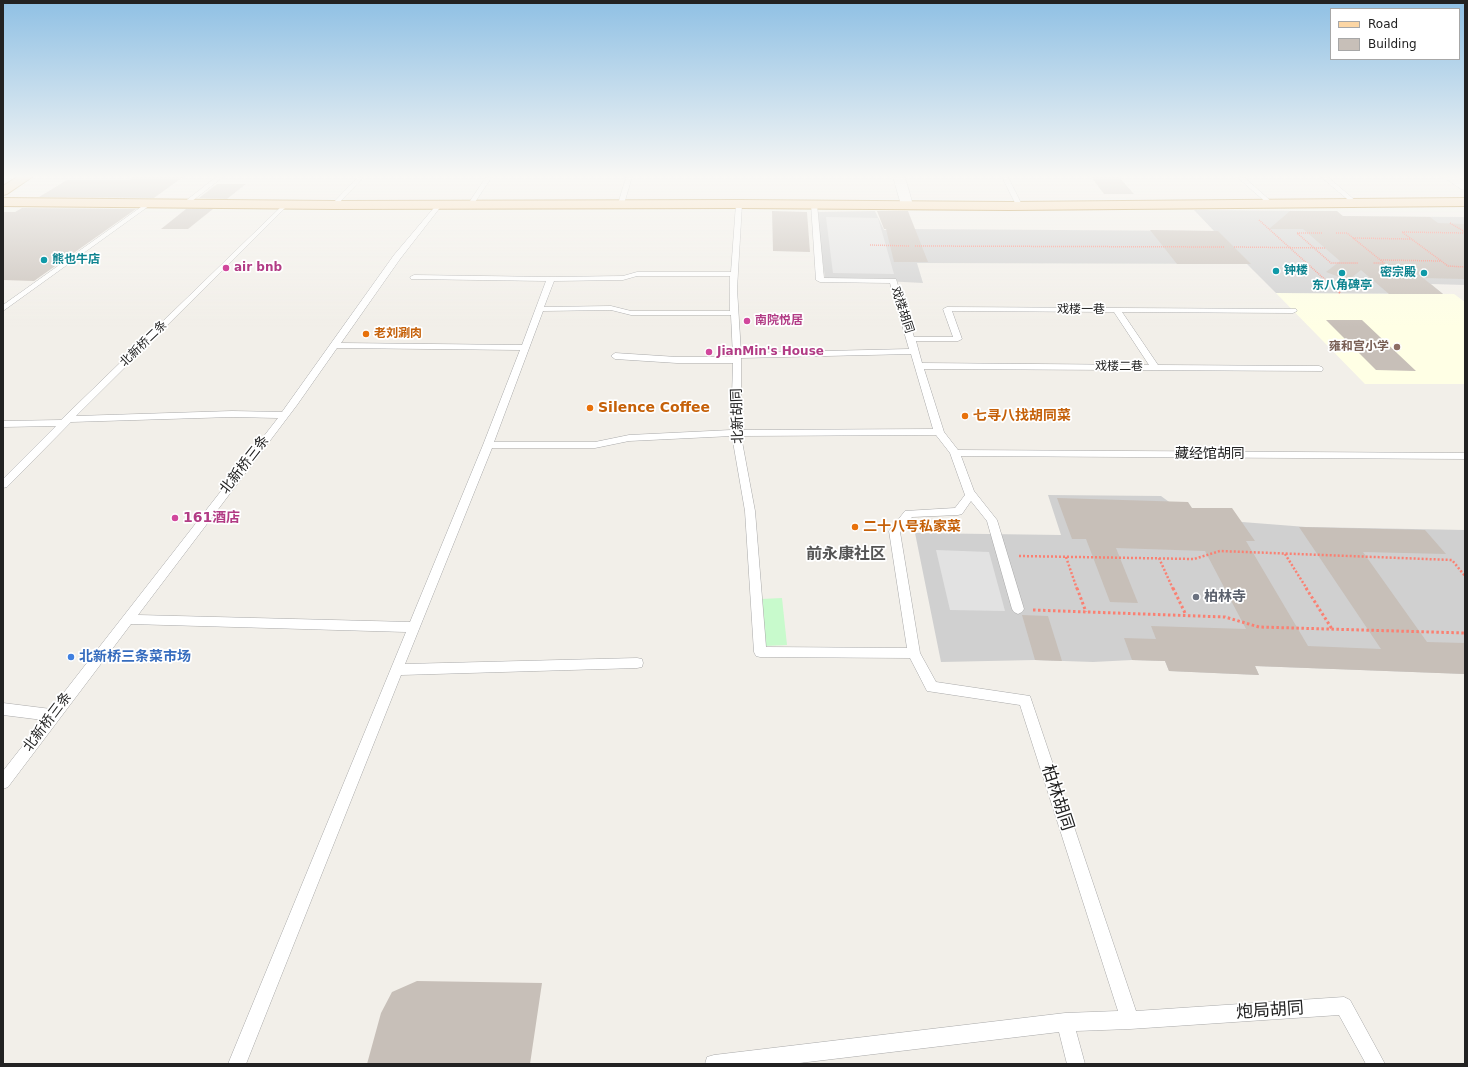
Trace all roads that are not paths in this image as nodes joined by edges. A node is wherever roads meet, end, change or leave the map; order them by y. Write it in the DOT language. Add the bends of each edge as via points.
graph roads {
  1 [pos="117,227"];
  2 [pos="263,227"];
  3 [pos="422,227"];
  4 [pos="738,227"];
  5 [pos="816,227"];
  6 [pos="735,274"];
  7 [pos="414,277"];
  8 [pos="551,278"];
  9 [pos="3,309"];
  10 [pos="539,309"];
  11 [pos="1116,310"];
  12 [pos="1293,311"];
  13 [pos="734,313"];
  14 [pos="911,339"];
  15 [pos="335,345"];
  16 [pos="525,348"];
  17 [pos="915,351"];
  18 [pos="614,356"];
  19 [pos="737,358"];
  20 [pos="920,366"];
  21 [pos="1155,367"];
  22 [pos="1319,369"];
  23 [pos="284,415"];
  24 [pos="66,421"];
  25 [pos="3,424"];
  26 [pos="939,432"];
  27 [pos="736,433"];
  28 [pos="488,445"];
  29 [pos="955,453"];
  30 [pos="1465,456"];
  31 [pos="3,485"];
  32 [pos="969,492"];
  33 [pos="1018,609"];
  34 [pos="127,619"];
  35 [pos="414,628"];
  36 [pos="914,653"];
  37 [pos="637,663"];
  38 [pos="397,670"];
  39 [pos="3,709"];
  40 [pos="53,715"];
  41 [pos="3,782"];
  42 [pos="1130,1020"];
  43 [pos="1065,1022"];
  44 [pos="237,1064"];
  45 [pos="714,1064"];
  46 [pos="1076,1064"];
  47 [pos="1376,1064"];
  1 -- 9 [label="lane"];
  2 -- 24 [label="lane, 北新桥二条"];
  3 -- 15 [label="lane, 北新桥三条"];
  4 -- 6 [label="lane, 北新胡同"];
  5 -- 14 [label="lane, 戏楼胡同" via="820,280 893,281"];
  6 -- 8 [label="lane" via="637,274 622,278"];
  6 -- 13 [label="lane, 北新胡同"];
  7 -- 8 [label="lane"];
  8 -- 10 [label="lane"];
  10 -- 13 [label="lane" via="612,308 631,313"];
  10 -- 16 [label="lane"];
  11 -- 12 [label="lane, 戏楼一巷"];
  11 -- 14 [label="lane, 戏楼一巷" via="947,309 958,339"];
  11 -- 21 [label="lane"];
  13 -- 19 [label="lane, 北新胡同"];
  14 -- 17 [label="lane, 戏楼胡同"];
  15 -- 16 [label="lane"];
  15 -- 23 [label="lane, 北新桥三条"];
  16 -- 28 [label="lane"];
  17 -- 19 [label="lane"];
  17 -- 20 [label="lane, 戏楼胡同"];
  18 -- 19 [label="lane" via="677,360"];
  19 -- 27 [label="lane, 北新胡同"];
  20 -- 21 [label="lane, 戏楼二巷"];
  20 -- 26 [label="lane, 戏楼胡同"];
  21 -- 22 [label="lane, 戏楼二巷"];
  23 -- 24 [label="lane" via="232,414"];
  23 -- 34 [label="lane, 北新桥三条"];
  24 -- 25 [label="lane"];
  24 -- 31 [label="lane, 北新桥二条"];
  26 -- 27 [label="lane"];
  26 -- 29 [label="lane, 戏楼胡同"];
  27 -- 28 [label="lane" via="629,438 595,445"];
  27 -- 36 [label="lane, 北新胡同" via="750,511 760,652"];
  28 -- 35 [label="lane"];
  29 -- 30 [label="lane, 藏经馆胡同"];
  29 -- 32 [label="lane, 戏楼胡同"];
  32 -- 33 [label="lane, 戏楼胡同" via="992,520"];
  32 -- 36 [label="lane" via="970,495 958,511 909,514 894,531"];
  34 -- 35 [label="lane"];
  34 -- 40 [label="lane, 北新桥三条"];
  35 -- 38 [label="lane"];
  36 -- 42 [label="lane, 柏林胡同" via="932,687 1025,700"];
  37 -- 38 [label="lane"];
  38 -- 44 [label="lane"];
  39 -- 40 [label="lane"];
  40 -- 41 [label="lane, 北新桥三条"];
  42 -- 43 [label="lane"];
  42 -- 47 [label="lane, 炮局胡同" via="1344,1006"];
  43 -- 45 [label="lane"];
  43 -- 46 [label="lane"];
}
